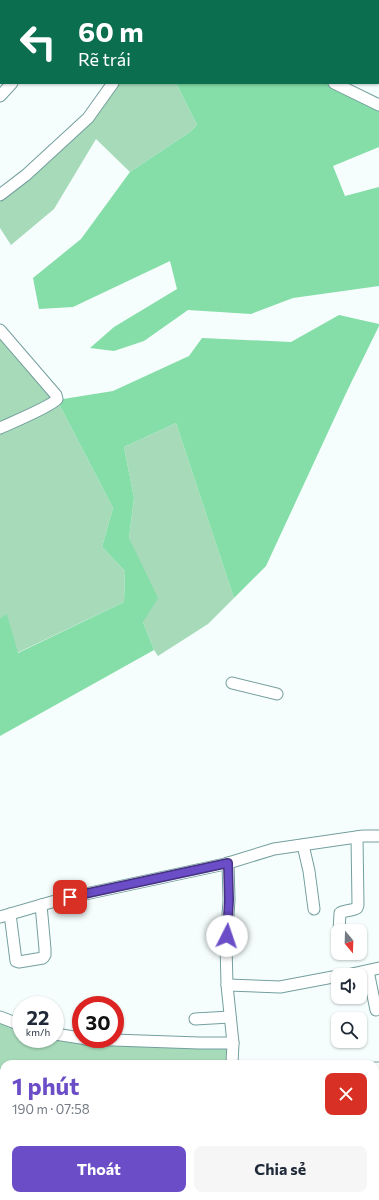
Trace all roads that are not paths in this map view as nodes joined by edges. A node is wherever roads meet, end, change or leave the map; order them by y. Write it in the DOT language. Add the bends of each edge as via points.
graph roads {
  1 [pos="11,84"];
  2 [pos="112,84"];
  3 [pos="336,84"];
  4 [pos="0,96"];
  5 [pos="379,105"];
  6 [pos="5,185"];
  7 [pos="0,195"];
  8 [pos="0,330"];
  9 [pos="0,428"];
  10 [pos="232,683"];
  11 [pos="276,694"];
  12 [pos="379,836"];
  13 [pos="357,837"];
  14 [pos="303,845"];
  15 [pos="228,863"];
  16 [pos="40,905"];
  17 [pos="314,909"];
  18 [pos="5,916"];
  19 [pos="339,924"];
  20 [pos="374,970"];
  21 [pos="331,977"];
  22 [pos="227,985"];
  23 [pos="376,1010"];
  24 [pos="0,1017"];
  25 [pos="230,1017"];
  26 [pos="196,1019"];
  27 [pos="12,1022"];
  28 [pos="124,1040"];
  29 [pos="233,1043"];
  30 [pos="232,1060"];
  1 -- 4 [label="street"];
  2 -- 6 [label="street" via="88,118 26,175"];
  3 -- 5 [label="street"];
  6 -- 7 [label="street"];
  8 -- 9 [label="street" via="57,399"];
  10 -- 11 [label="street"];
  12 -- 13 [label="street"];
  13 -- 14 [label="street"];
  13 -- 19 [label="street" via="357,908 340,913"];
  14 -- 15 [label="street" via="274,849"];
  14 -- 17 [label="street"];
  15 -- 16 [label="street"];
  15 -- 22 [label="street"];
  16 -- 18 [label="street"];
  16 -- 18 [label="street" via="45,949 43,958 16,961"];
  20 -- 23 [label="street"];
  21 -- 22 [label="street" via="280,987"];
  22 -- 25 [label="street"];
  24 -- 27 [label="street"];
  25 -- 26 [label="street"];
  25 -- 29 [label="street"];
  28 -- 29 [label="street"];
  29 -- 30 [label="street"];
}
